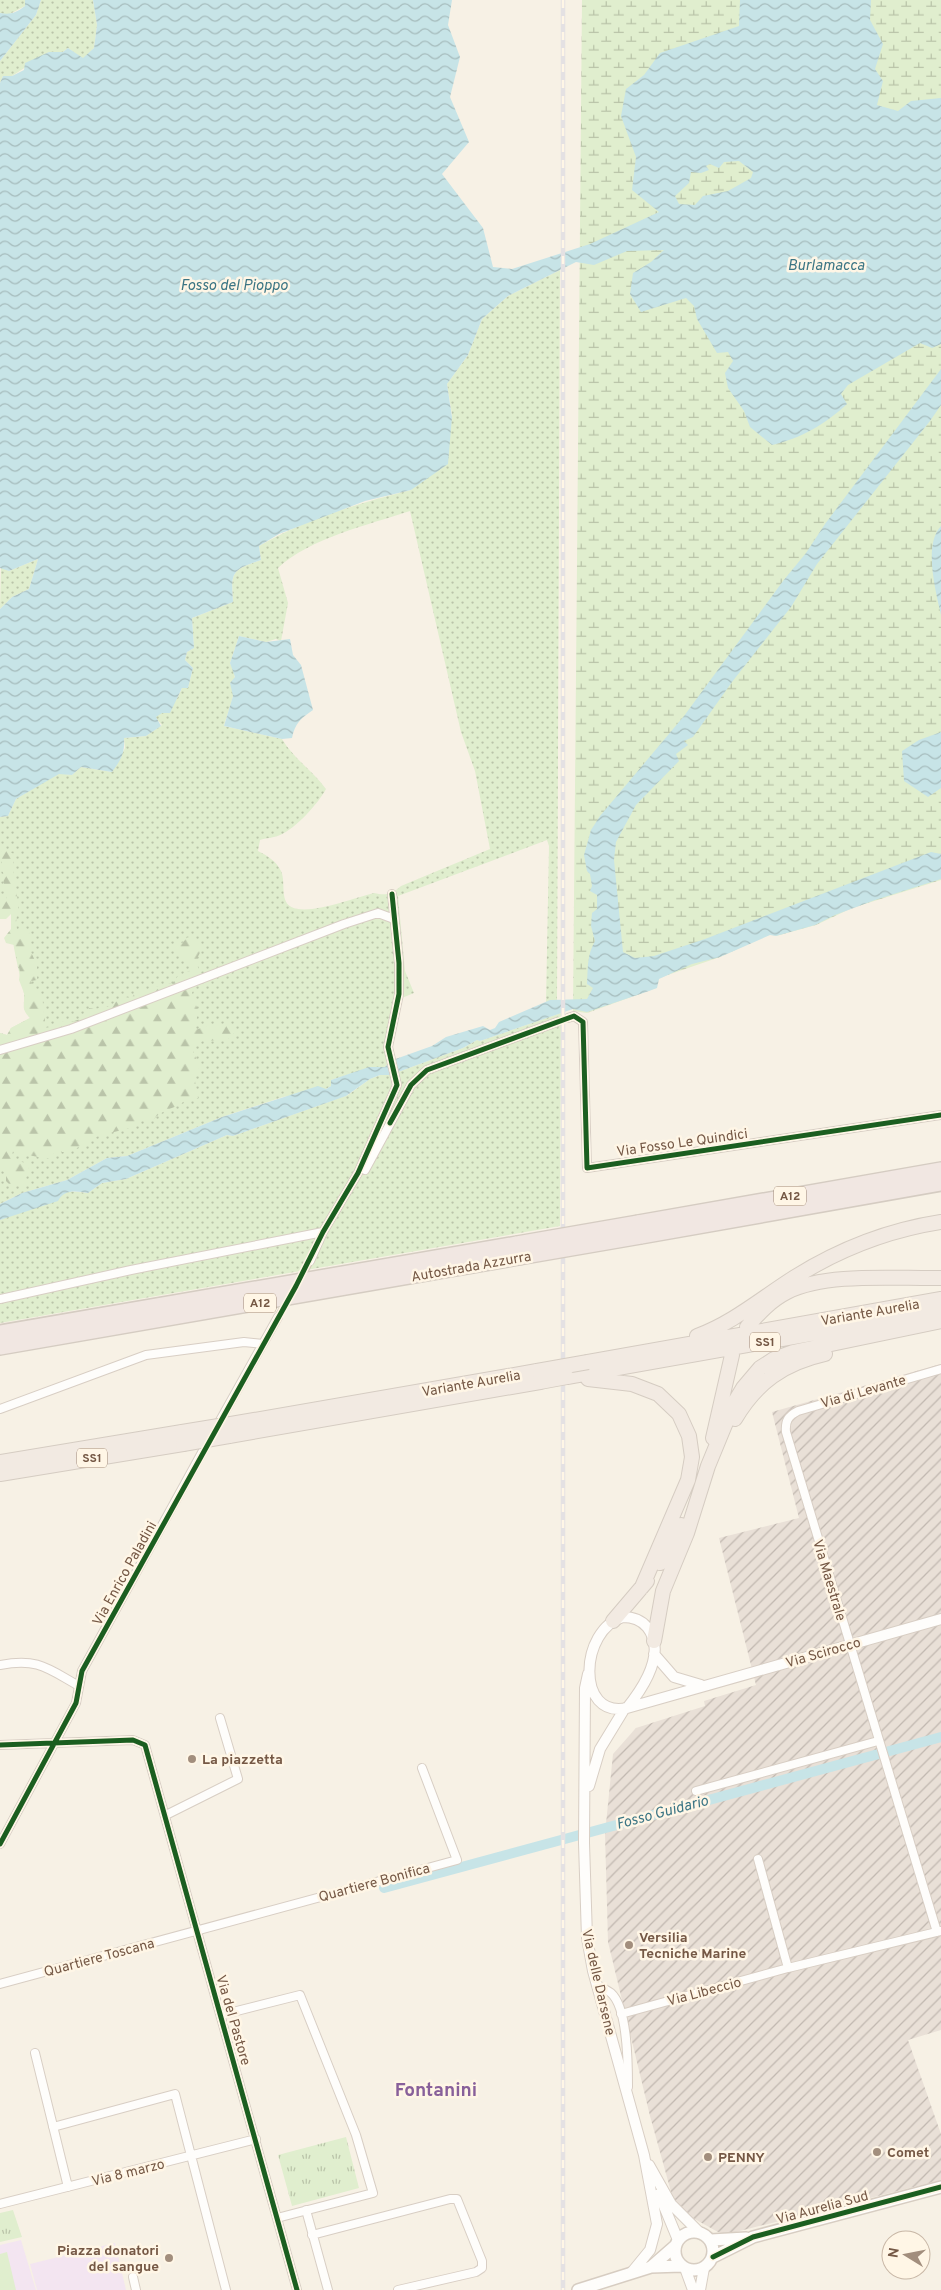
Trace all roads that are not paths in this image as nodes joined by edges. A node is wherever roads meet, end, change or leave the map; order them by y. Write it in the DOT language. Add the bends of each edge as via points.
graph roads {
  1 [pos="392,894"];
  2 [pos="394,918"];
  3 [pos="568,1018"];
  4 [pos="557,1022"];
  5 [pos="0,1050"];
  6 [pos="941,1115"];
  7 [pos="941,1170"];
  8 [pos="941,1183"];
  9 [pos="350,1188"];
  10 [pos="941,1222"];
  11 [pos="639,1230"];
  12 [pos="323,1232"];
  13 [pos="518,1251"];
  14 [pos="310,1261"];
  15 [pos="941,1278"];
  16 [pos="0,1299"];
  17 [pos="941,1299"];
  18 [pos="941,1311"];
  19 [pos="278,1317"];
  20 [pos="941,1321"];
  21 [pos="747,1327"];
  22 [pos="941,1331"];
  23 [pos="0,1334"];
  24 [pos="263,1344"];
  25 [pos="0,1348"];
  26 [pos="649,1351"];
  27 [pos="732,1355"];
  28 [pos="941,1369"];
  29 [pos="589,1371"];
  30 [pos="539,1377"];
  31 [pos="0,1409"];
  32 [pos="788,1418"];
  33 [pos="183,1438"];
  34 [pos="0,1462"];
  35 [pos="708,1466"];
  36 [pos="0,1474"];
  37 [pos="699,1492"];
  38 [pos="642,1587"];
  39 [pos="941,1619"];
  40 [pos="613,1621"];
  41 [pos="849,1644"];
  42 [pos="654,1647"];
  43 [pos="0,1665"];
  44 [pos="588,1674"];
  45 [pos="705,1685"];
  46 [pos="79,1686"];
  47 [pos="626,1708"];
  48 [pos="220,1718"];
  49 [pos="55,1743"];
  50 [pos="879,1743"];
  51 [pos="0,1745"];
  52 [pos="422,1768"];
  53 [pos="696,1791"];
  54 [pos="585,1804"];
  55 [pos="166,1815"];
  56 [pos="0,1844"];
  57 [pos="758,1859"];
  58 [pos="197,1930"];
  59 [pos="939,1931"];
  60 [pos="788,1968"];
  61 [pos="0,1984"];
  62 [pos="597,1985"];
  63 [pos="621,2014"];
  64 [pos="221,2015"];
  65 [pos="35,2053"];
  66 [pos="628,2097"];
  67 [pos="53,2127"];
  68 [pos="256,2139"];
  69 [pos="644,2155"];
  70 [pos="191,2156"];
  71 [pos="654,2174"];
  72 [pos="68,2187"];
  73 [pos="941,2187"];
  74 [pos="0,2204"];
  75 [pos="306,2210"];
  76 [pos="277,2218"];
  77 [pos="699,2232"];
  78 [pos="312,2235"];
  79 [pos="753,2237"];
  80 [pos="710,2240"];
  81 [pos="677,2243"];
  82 [pos="713,2257"];
  83 [pos="651,2267"];
  84 [pos="684,2267"];
  85 [pos="704,2268"];
  86 [pos="632,2272"];
  87 [pos="133,2277"];
  88 [pos="136,2290"];
  89 [pos="226,2290"];
  90 [pos="297,2290"];
  91 [pos="328,2290"];
  92 [pos="398,2290"];
  93 [pos="578,2290"];
  94 [pos="692,2290"];
  95 [pos="700,2290"];
  1 -- 2 [label="street"];
  2 -- 5 [label="street" via="378,913 344,924 71,1030"];
  2 -- 9 [label="street" via="399,963 398,994 388,1054 397,1086"];
  3 -- 6 [label="street, Via Fosso Le Quindici" via="574,1016 583,1022 587,1168"];
  4 -- 9 [label="street" via="427,1070 411,1085 357,1184"];
  7 -- 11 [label="highway, Autostrada Azzurra / A12"];
  8 -- 11 [label="highway, Autostrada Azzurra / A12"];
  9 -- 12 [label="street"];
  10 -- 26 [label="highway" via="883,1236 843,1251 715,1329"];
  11 -- 13 [label="highway, Autostrada Azzurra / A12, bridge"];
  12 -- 14 [label="street"];
  12 -- 16 [label="street"];
  13 -- 23 [label="highway, Autostrada Azzurra / A12"];
  13 -- 25 [label="highway, Autostrada Azzurra / A12"];
  15 -- 21 [label="highway" via="840,1280 808,1285 777,1298"];
  17 -- 26 [label="highway, Variante Aurelia / SS1"];
  18 -- 29 [label="highway, Variante Aurelia / SS1"];
  19 -- 24 [label="street, Via Enrico Paladini"];
  20 -- 35 [label="highway" via="799,1350 774,1359 754,1375 740,1393"];
  22 -- 35 [label="highway" via="824,1354 780,1370 748,1399"];
  24 -- 31 [label="street" via="244,1342 146,1355"];
  24 -- 46 [label="street, Via Enrico Paladini" via="82,1670"];
  26 -- 29 [label="highway, Variante Aurelia / SS1"];
  27 -- 35 [label="highway"];
  28 -- 32 [label="street, Via di Levante" via="798,1411"];
  29 -- 30 [label="highway, Variante Aurelia / SS1, bridge"];
  29 -- 30 [label="highway, Variante Aurelia / SS1, bridge" via="567,1377"];
  29 -- 38 [label="highway" via="658,1394 679,1414 689,1436 692,1461 688,1480"];
  30 -- 33 [label="highway, Variante Aurelia / SS1, bridge"];
  32 -- 41 [label="street, Via Maestrale" via="786,1432"];
  33 -- 34 [label="highway, Variante Aurelia / SS1"];
  33 -- 36 [label="highway, Variante Aurelia / SS1"];
  35 -- 37 [label="highway"];
  37 -- 38 [label="highway" via="670,1548"];
  37 -- 42 [label="highway" via="663,1591"];
  38 -- 40 [label="highway"];
  39 -- 41 [label="street, Via Scirocco"];
  40 -- 42 [label="street" via="623,1617 638,1619 647,1626"];
  40 -- 44 [label="street" via="602,1631 594,1647"];
  41 -- 45 [label="street, Via Scirocco"];
  41 -- 50 [label="street, Via Maestrale"];
  42 -- 45 [label="street, Via Scirocco" via="667,1671 678,1680"];
  42 -- 47 [label="street" via="645,1682"];
  43 -- 46 [label="street" via="37,1664"];
  44 -- 47 [label="street" via="601,1702 613,1708"];
  44 -- 54 [label="street, Via delle Darsene" via="585,1693"];
  45 -- 47 [label="street, Via Scirocco"];
  46 -- 49 [label="street, Via Enrico Paladini" via="76,1702"];
  47 -- 54 [label="street, Via delle Darsene" via="597,1758"];
  48 -- 55 [label="street" via="238,1779"];
  49 -- 51 [label="street"];
  49 -- 55 [label="street, Via del Pastore" via="138,1741 145,1745"];
  49 -- 56 [label="street, Via Enrico Paladini"];
  50 -- 53 [label="street"];
  50 -- 59 [label="street, Via Maestrale"];
  52 -- 58 [label="street, Quartiere Bonifica" via="456,1860"];
  54 -- 62 [label="street, Via delle Darsene" via="586,1929"];
  55 -- 58 [label="street, Via del Pastore"];
  57 -- 60 [label="street"];
  58 -- 61 [label="street, Quartiere Toscana"];
  58 -- 64 [label="street, Via del Pastore"];
  59 -- 60 [label="street, Via Libeccio"];
  60 -- 63 [label="street, Via Libeccio"];
  62 -- 63 [label="street" via="611,1993"];
  62 -- 66 [label="street, Via delle Darsene"];
  63 -- 66 [label="street"];
  64 -- 68 [label="street, Via del Pastore"];
  64 -- 75 [label="street" via="300,1995 355,2132 373,2193"];
  65 -- 67 [label="street"];
  66 -- 69 [label="street, Via delle Darsene"];
  67 -- 70 [label="street" via="175,2094"];
  67 -- 72 [label="street"];
  68 -- 70 [label="street, Via 8 marzo"];
  68 -- 76 [label="street, Via del Pastore"];
  69 -- 71 [label="street, Via delle Darsene"];
  69 -- 86 [label="street, Via delle Darsene" via="657,2231 650,2250"];
  70 -- 72 [label="street, Via 8 marzo"];
  70 -- 89 [label="street"];
  71 -- 77 [label="street, Via delle Darsene" via="671,2204"];
  71 -- 81 [label="street, Via delle Darsene"];
  72 -- 74 [label="street, Via 8 marzo"];
  73 -- 79 [label="main road, Via Aurelia Sud"];
  75 -- 76 [label="street"];
  75 -- 78 [label="street"];
  76 -- 90 [label="street, Via del Pastore"];
  77 -- 80 [label="main road"];
  77 -- 81 [label="main road" via="687,2232"];
  78 -- 91 [label="street"];
  78 -- 92 [label="street" via="450,2199 459,2200 482,2268"];
  79 -- 80 [label="main road, Via Aurelia Sud"];
  79 -- 82 [label="main road, Via Aurelia Sud"];
  80 -- 82 [label="main road"];
  81 -- 83 [label="main road"];
  81 -- 84 [label="main road" via="676,2257"];
  82 -- 85 [label="main road, Via Aurelia Sud"];
  83 -- 84 [label="main road"];
  83 -- 86 [label="main road"];
  84 -- 85 [label="main road"];
  84 -- 94 [label="street"];
  85 -- 95 [label="street"];
  86 -- 93 [label="main road"];
  87 -- 88 [label="street"];
}
